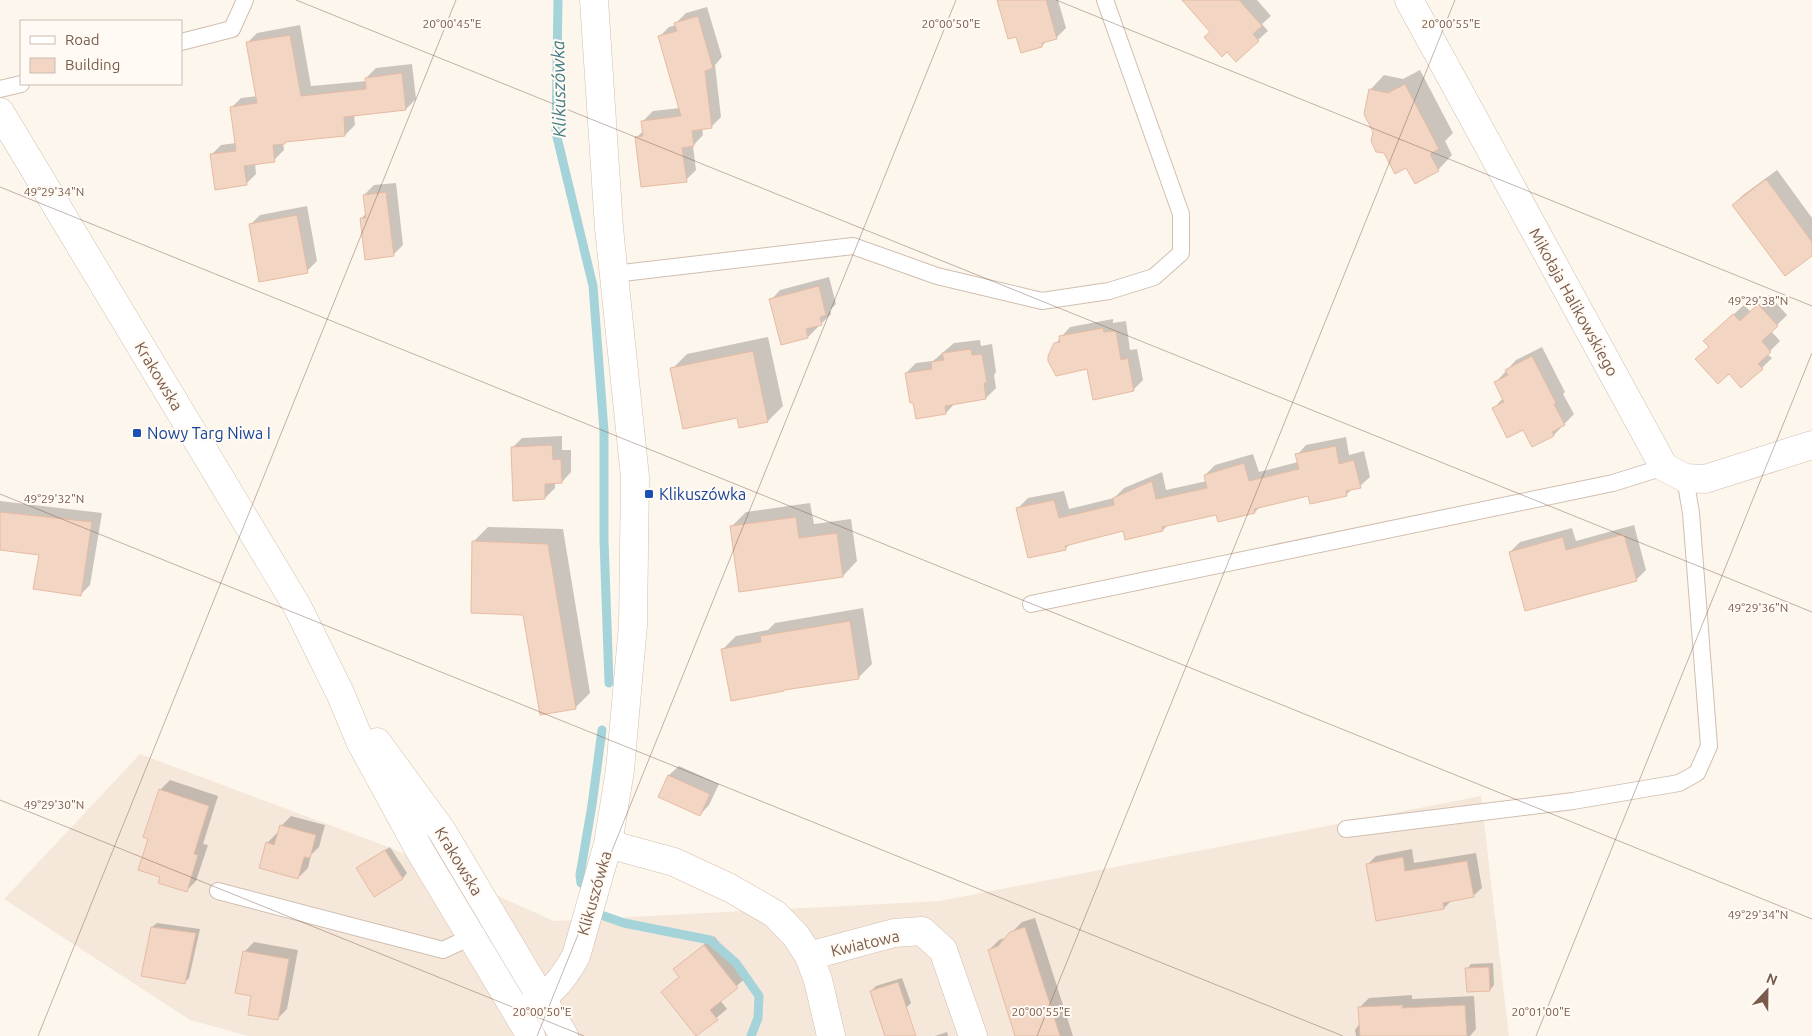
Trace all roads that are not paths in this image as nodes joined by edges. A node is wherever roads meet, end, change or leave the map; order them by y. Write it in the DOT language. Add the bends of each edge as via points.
graph roads {
  1 [pos="246,0"];
  2 [pos="594,0"];
  3 [pos="1105,0"];
  4 [pos="1409,0"];
  5 [pos="182,42"];
  6 [pos="20,84"];
  7 [pos="0,89"];
  8 [pos="0,112"];
  9 [pos="614,274"];
  10 [pos="1812,444"];
  11 [pos="1675,473"];
  12 [pos="1031,604"];
  13 [pos="341,695"];
  14 [pos="1346,829"];
  15 [pos="608,844"];
  16 [pos="218,891"];
  17 [pos="496,923"];
  18 [pos="471,937"];
  19 [pos="809,956"];
  20 [pos="542,999"];
  21 [pos="524,1025"];
  22 [pos="564,1036"];
  23 [pos="831,1036"];
  24 [pos="973,1036"];
  1 -- 5 [label="lane" via="232,29"];
  2 -- 9 [label="street, Klikuszówka"];
  3 -- 9 [label="lane" via="1181,214 1180,253 1154,277 1109,291 1042,301 937,276 853,246"];
  4 -- 11 [label="street, Mikołaja Halikowskiego"];
  6 -- 7 [label="lane"];
  8 -- 13 [label="street, Krakowska" via="297,606"];
  9 -- 15 [label="street, Klikuszówka" via="635,477 633,625 620,770"];
  10 -- 11 [label="street" via="1705,479"];
  11 -- 12 [label="lane" via="1613,483"];
  11 -- 14 [label="lane" via="1691,513 1709,746 1697,773 1679,783 1573,801"];
  13 -- 17 [label="street, Krakowska" via="442,831"];
  13 -- 18 [label="street, Krakowska" via="360,741"];
  15 -- 19 [label="street" via="674,862 754,901 775,914"];
  15 -- 20 [label="street, Klikuszówka" via="576,956 562,978"];
  16 -- 18 [label="lane" via="443,950"];
  17 -- 18 [label="lane"];
  17 -- 20 [label="street, Krakowska"];
  18 -- 21 [label="street, Krakowska"];
  19 -- 23 [label="street"];
  19 -- 24 [label="street, Kwiatowa" via="894,933 922,932 943,950"];
  20 -- 21 [label="street, Klikuszówka"];
  20 -- 22 [label="street, Krakowska"];
}
